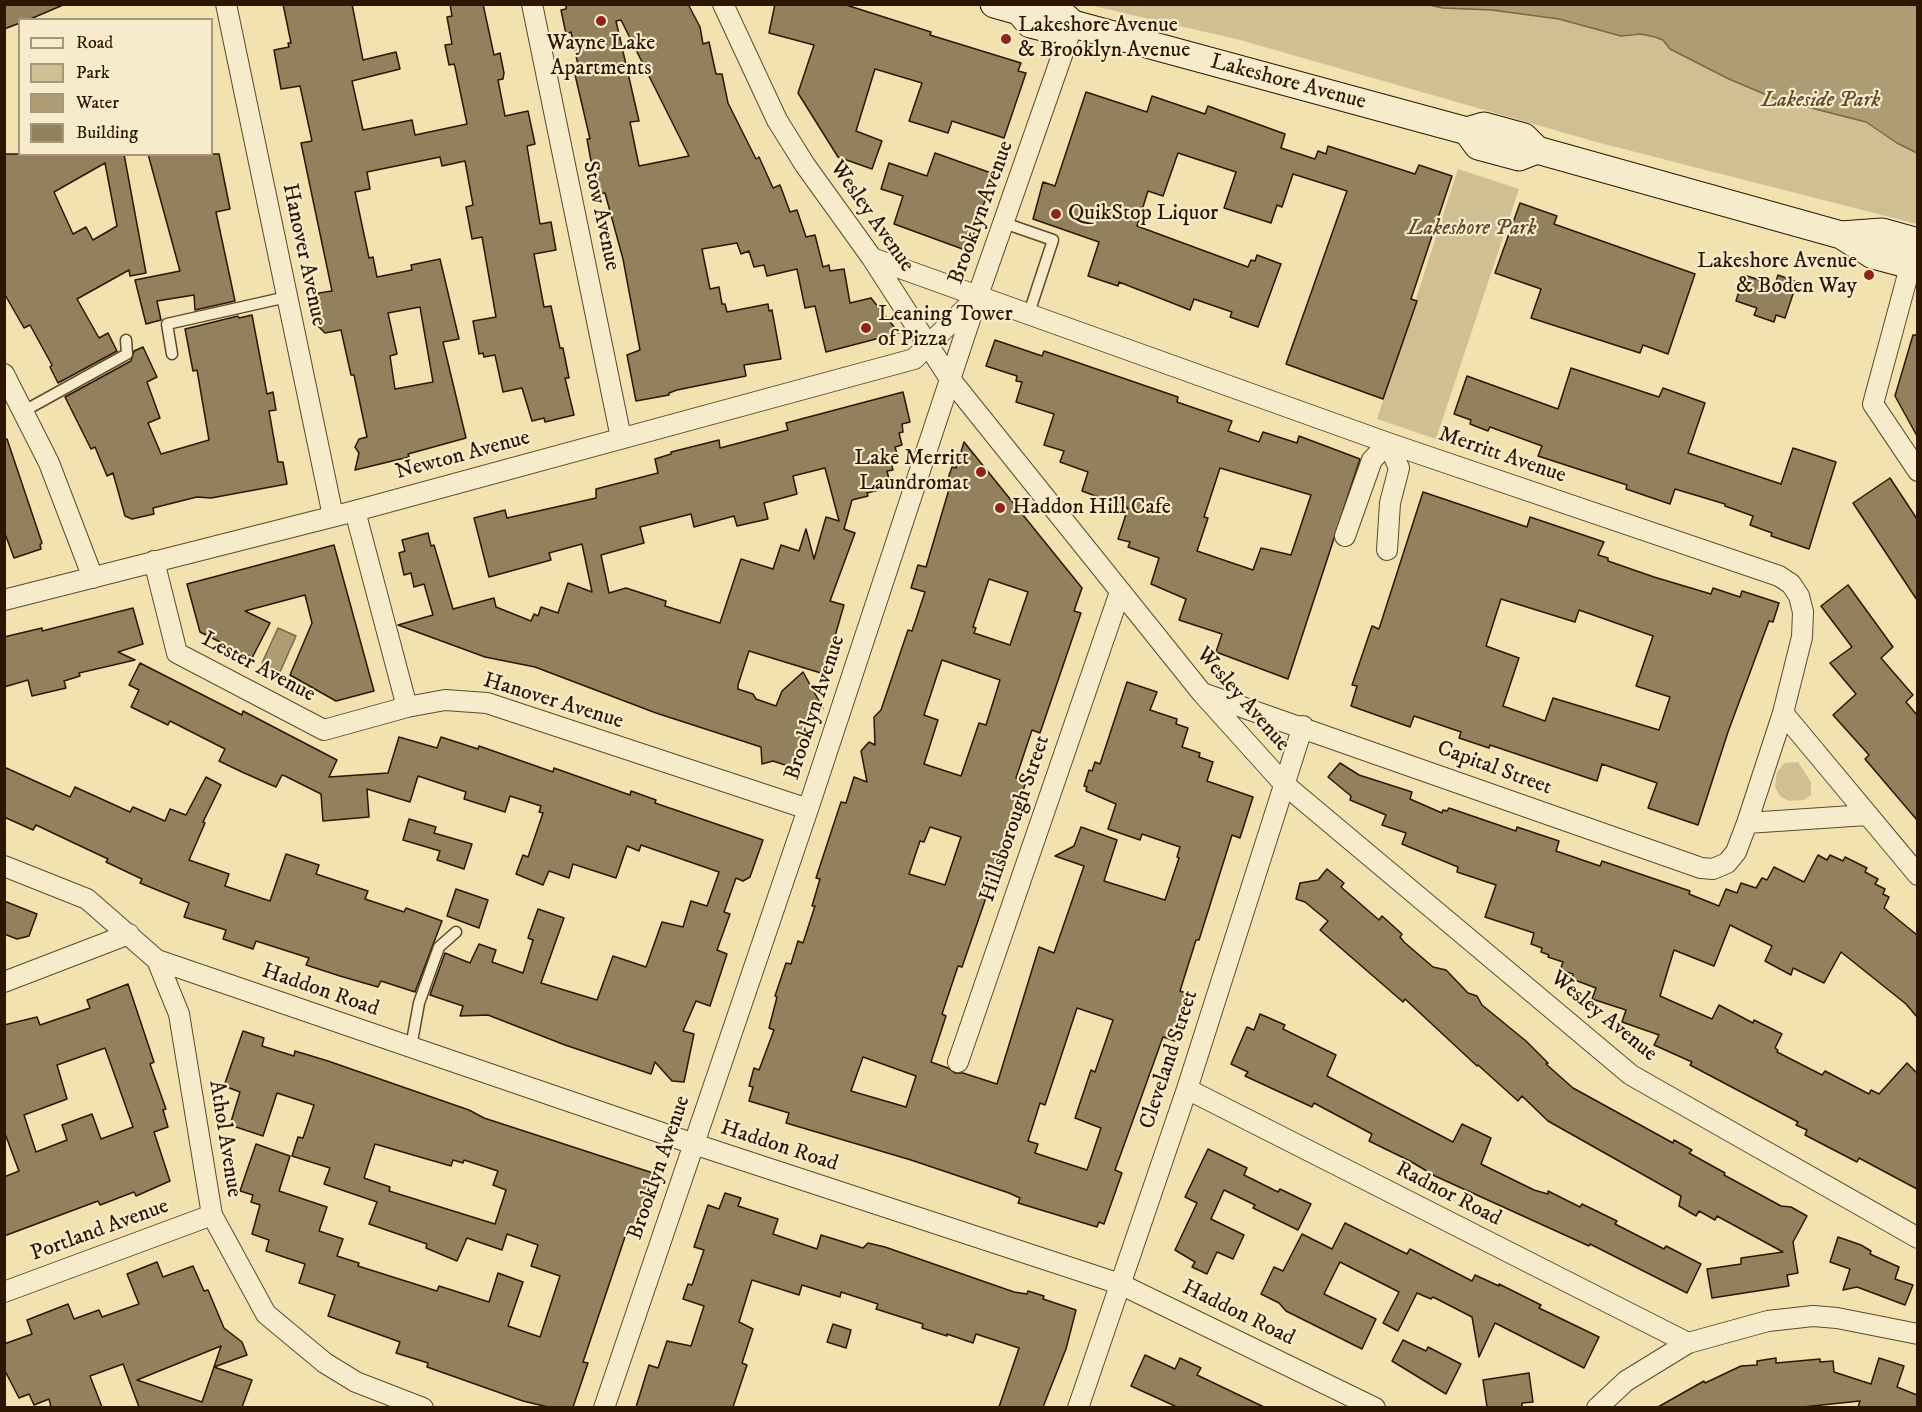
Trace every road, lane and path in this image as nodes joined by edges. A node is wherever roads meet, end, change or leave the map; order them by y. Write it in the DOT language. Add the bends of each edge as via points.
graph roads {
  1 [pos="226,4"];
  2 [pos="532,4"];
  3 [pos="723,4"];
  4 [pos="1006,8"];
  5 [pos="1073,24"];
  6 [pos="1004,223"];
  7 [pos="1915,254"];
  8 [pos="872,258"];
  9 [pos="978,295"];
  10 [pos="287,297"];
  11 [pos="1029,313"];
  12 [pos="126,340"];
  13 [pos="928,346"];
  14 [pos="172,354"];
  15 [pos="4,374"];
  16 [pos="950,380"];
  17 [pos="24,411"];
  18 [pos="621,438"];
  19 [pos="1388,443"];
  20 [pos="1917,471"];
  21 [pos="355,511"];
  22 [pos="333,516"];
  23 [pos="1345,536"];
  24 [pos="1387,550"];
  25 [pos="154,561"];
  26 [pos="93,578"];
  27 [pos="1120,592"];
  28 [pos="4,600"];
  29 [pos="1202,693"];
  30 [pos="407,707"];
  31 [pos="1783,713"];
  32 [pos="1303,726"];
  33 [pos="1284,784"];
  34 [pos="808,809"];
  35 [pos="1867,815"];
  36 [pos="1747,823"];
  37 [pos="4,866"];
  38 [pos="1917,875"];
  39 [pos="456,932"];
  40 [pos="129,934"];
  41 [pos="157,960"];
  42 [pos="4,982"];
  43 [pos="411,1047"];
  44 [pos="958,1062"];
  45 [pos="1186,1089"];
  46 [pos="694,1144"];
  47 [pos="212,1215"];
  48 [pos="1917,1238"];
  49 [pos="1120,1284"];
  50 [pos="4,1292"];
  51 [pos="1917,1334"];
  52 [pos="1688,1343"];
  53 [pos="423,1407"];
  54 [pos="604,1407"];
  55 [pos="1078,1407"];
  56 [pos="1375,1407"];
  57 [pos="1596,1407"];
  1 -- 10 [label="street, Hanover Avenue"];
  2 -- 18 [label="street, Stow Avenue"];
  3 -- 8 [label="street, Wesley Avenue" via="777,120"];
  4 -- 5 [label="main road, Lakeshore Avenue" via="1036,5 1057,10"];
  5 -- 6 [label="street, Brooklyn Avenue"];
  5 -- 7 [label="main road, Lakeshore Avenue" via="1467,131 1478,146 1519,157 1537,150 1841,235 1873,255"];
  6 -- 9 [label="street, Brooklyn Avenue"];
  6 -- 11 [label="lane" via="1053,240"];
  7 -- 20 [label="street" via="1873,404"];
  8 -- 9 [label="street, Merritt Avenue"];
  8 -- 13 [label="street, Wesley Avenue"];
  9 -- 11 [label="street, Merritt Avenue"];
  9 -- 13 [label="street, Newton Avenue"];
  9 -- 16 [label="street, Brooklyn Avenue"];
  10 -- 14 [label="lane" via="167,324"];
  10 -- 22 [label="street, Hanover Avenue"];
  11 -- 19 [label="street, Merritt Avenue"];
  12 -- 17 [label="lane" via="127,354"];
  13 -- 16 [label="street, Wesley Avenue"];
  13 -- 18 [label="street, Newton Avenue" via="914,359"];
  15 -- 17 [label="street"];
  16 -- 27 [label="street, Wesley Avenue"];
  16 -- 34 [label="street, Brooklyn Avenue"];
  17 -- 26 [label="street" via="49,463"];
  18 -- 21 [label="street, Newton Avenue"];
  19 -- 23 [label="street" via="1372,460"];
  19 -- 24 [label="street" via="1399,468 1390,503"];
  19 -- 31 [label="street, Merritt Avenue" via="1767,572 1791,584 1803,612 1802,637"];
  21 -- 22 [label="street, Newton Avenue"];
  21 -- 30 [label="street"];
  22 -- 25 [label="street, Newton Avenue"];
  25 -- 26 [label="street, Newton Avenue"];
  25 -- 30 [label="street, Lester Avenue" via="177,652 324,730"];
  26 -- 28 [label="street, Newton Avenue"];
  27 -- 29 [label="street, Wesley Avenue"];
  27 -- 44 [label="street, Hillsborough Street"];
  29 -- 32 [label="street, Capital Street"];
  29 -- 33 [label="street, Wesley Avenue"];
  30 -- 34 [label="street, Hanover Avenue" via="445,700 487,703"];
  31 -- 35 [label="street"];
  31 -- 36 [label="street, Capital Street"];
  32 -- 33 [label="street, Cleveland Street"];
  32 -- 36 [label="street, Capital Street" via="1701,868 1713,869 1726,863 1736,852"];
  33 -- 45 [label="street, Cleveland Street"];
  33 -- 48 [label="street, Wesley Avenue" via="1631,1075"];
  34 -- 46 [label="street, Brooklyn Avenue"];
  35 -- 36 [label="street"];
  35 -- 38 [label="street"];
  37 -- 40 [label="street, Athol Avenue" via="87,899"];
  39 -- 43 [label="lane" via="439,947 419,1003"];
  40 -- 41 [label="street, Athol Avenue"];
  40 -- 42 [label="street"];
  41 -- 43 [label="street, Haddon Road"];
  41 -- 47 [label="street, Athol Avenue" via="179,1014"];
  43 -- 46 [label="street, Haddon Road"];
  45 -- 49 [label="street, Cleveland Street"];
  45 -- 52 [label="street, Radnor Road"];
  46 -- 49 [label="street, Haddon Road"];
  46 -- 54 [label="street, Brooklyn Avenue"];
  47 -- 50 [label="street, Portland Avenue"];
  47 -- 53 [label="street, Athol Avenue" via="266,1314 348,1377"];
  49 -- 55 [label="street, Cleveland Street"];
  49 -- 56 [label="street, Haddon Road"];
  51 -- 52 [label="street" via="1813,1316 1768,1321"];
  52 -- 57 [label="street" via="1634,1376"];
}
